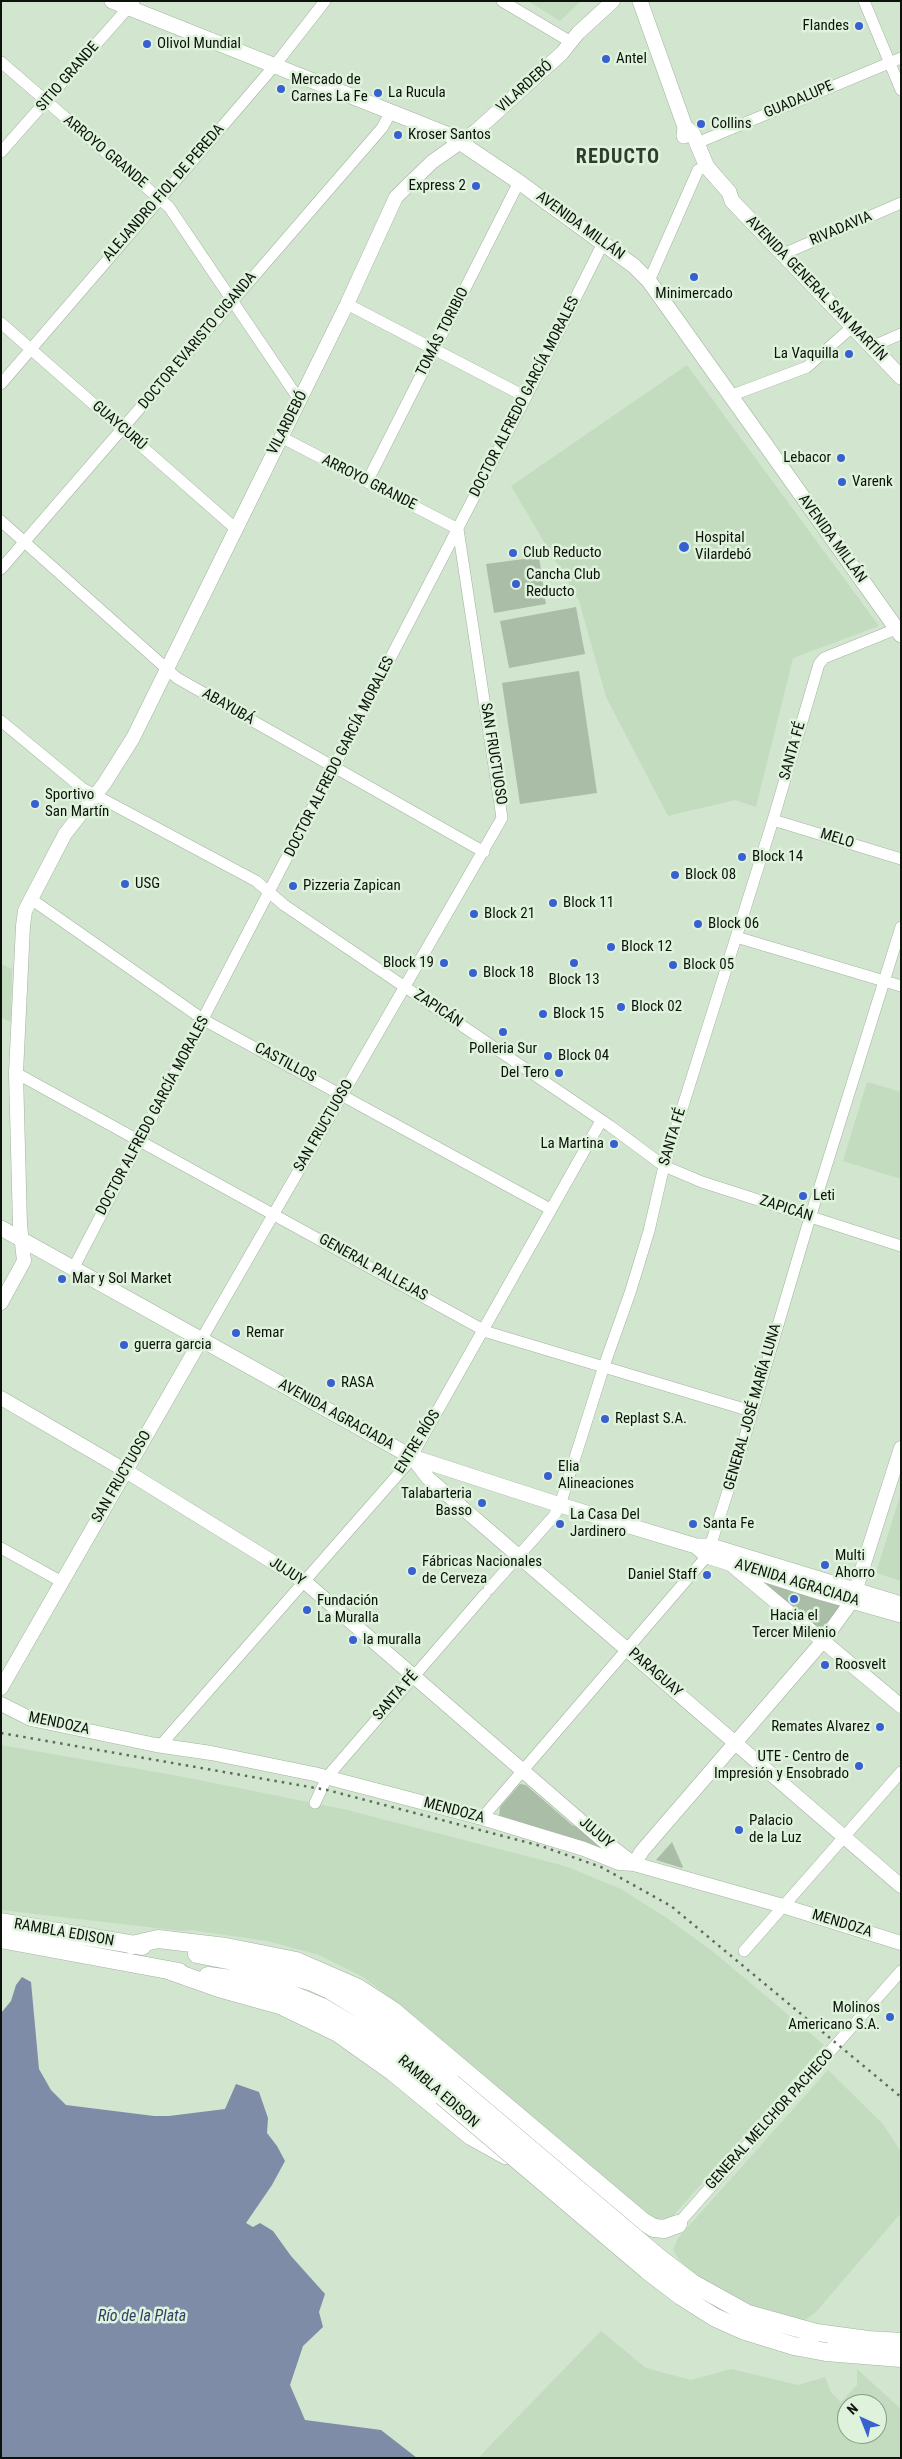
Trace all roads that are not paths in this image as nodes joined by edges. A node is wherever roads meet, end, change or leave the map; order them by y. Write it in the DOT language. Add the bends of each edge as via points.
graph roads {
  1 [pos="112,1"];
  2 [pos="325,1"];
  3 [pos="502,1"];
  4 [pos="613,1"];
  5 [pos="640,1"];
  6 [pos="864,1"];
  7 [pos="131,5"];
  8 [pos="571,42"];
  9 [pos="901,58"];
  10 [pos="1,62"];
  11 [pos="889,63"];
  12 [pos="275,65"];
  13 [pos="901,90"];
  14 [pos="46,101"];
  15 [pos="391,112"];
  16 [pos="685,127"];
  17 [pos="460,142"];
  18 [pos="696,143"];
  19 [pos="1,152"];
  20 [pos="703,168"];
  21 [pos="519,182"];
  22 [pos="160,198"];
  23 [pos="901,203"];
  24 [pos="603,243"];
  25 [pos="781,254"];
  26 [pos="649,281"];
  27 [pos="231,301"];
  28 [pos="347,304"];
  29 [pos="1,323"];
  30 [pos="852,328"];
  31 [pos="901,334"];
  32 [pos="871,347"];
  33 [pos="31,349"];
  34 [pos="434,349"];
  35 [pos="901,378"];
  36 [pos="1,384"];
  37 [pos="730,396"];
  38 [pos="526,398"];
  39 [pos="300,400"];
  40 [pos="122,430"];
  41 [pos="281,437"];
  42 [pos="367,482"];
  43 [pos="1,521"];
  44 [pos="236,529"];
  45 [pos="458,529"];
  46 [pos="25,542"];
  47 [pos="1,569"];
  48 [pos="899,630"];
  49 [pos="167,670"];
  50 [pos="1,721"];
  51 [pos="334,768"];
  52 [pos="95,795"];
  53 [pos="773,820"];
  54 [pos="484,852"];
  55 [pos="901,859"];
  56 [pos="270,894"];
  57 [pos="30,900"];
  58 [pos="901,928"];
  59 [pos="736,937"];
  60 [pos="884,981"];
  61 [pos="901,986"];
  62 [pos="404,987"];
  63 [pos="204,1020"];
  64 [pos="16,1073"];
  65 [pos="343,1094"];
  66 [pos="601,1121"];
  67 [pos="141,1140"];
  68 [pos="664,1166"];
  69 [pos="550,1209"];
  70 [pos="274,1214"];
  71 [pos="810,1217"];
  72 [pos="1,1228"];
  73 [pos="22,1240"];
  74 [pos="901,1246"];
  75 [pos="73,1269"];
  76 [pos="1,1303"];
  77 [pos="482,1330"];
  78 [pos="201,1340"];
  79 [pos="604,1366"];
  80 [pos="1,1398"];
  81 [pos="751,1411"];
  82 [pos="901,1448"];
  83 [pos="412,1457"];
  84 [pos="126,1471"];
  85 [pos="560,1505"];
  86 [pos="1,1548"];
  87 [pos="705,1549"];
  88 [pos="519,1555"];
  89 [pos="731,1564"];
  90 [pos="62,1582"];
  91 [pos="305,1582"];
  92 [pos="854,1596"];
  93 [pos="901,1604"];
  94 [pos="901,1615"];
  95 [pos="823,1641"];
  96 [pos="628,1649"];
  97 [pos="414,1676"];
  98 [pos="1,1688"];
  99 [pos="1,1704"];
  100 [pos="901,1706"];
  101 [pos="735,1743"];
  102 [pos="160,1746"];
  103 [pos="523,1769"];
  104 [pos="901,1772"];
  105 [pos="327,1777"];
  106 [pos="315,1803"];
  107 [pos="482,1818"];
  108 [pos="844,1837"];
  109 [pos="634,1864"];
  110 [pos="901,1886"];
  111 [pos="784,1906"];
  112 [pos="1,1922"];
  113 [pos="1,1939"];
  114 [pos="901,1943"];
  115 [pos="132,1945"];
  116 [pos="744,1952"];
  117 [pos="168,1970"];
  118 [pos="901,1971"];
  119 [pos="447,2090"];
  120 [pos="678,2224"];
  121 [pos="901,2342"];
  122 [pos="901,2358"];
  1 -- 7 [label="main road, AVENIDA MILLÁN"];
  2 -- 12 [label="street, ALEJANDRO FIOL DE PEREDA"];
  3 -- 8 [label="street"];
  4 -- 8 [label="street, VILARDEBÓ"];
  5 -- 16 [label="main road, AVENIDA GENERAL SAN MARTÍN"];
  6 -- 11 [label="street"];
  7 -- 12 [label="main road, AVENIDA MILLÁN"];
  7 -- 14 [label="street, SITIO GRANDE"];
  8 -- 17 [label="street, VILARDEBÓ" via="476,131"];
  9 -- 11 [label="street, GUADALUPE"];
  10 -- 14 [label="street, ARROYO GRANDE"];
  11 -- 13 [label="street"];
  11 -- 18 [label="street, GUADALUPE"];
  12 -- 15 [label="main road, AVENIDA MILLÁN"];
  12 -- 22 [label="street, ALEJANDRO FIOL DE PEREDA"];
  14 -- 19 [label="street, SITIO GRANDE"];
  14 -- 22 [label="street, ARROYO GRANDE"];
  15 -- 17 [label="main road, AVENIDA MILLÁN"];
  15 -- 27 [label="street, DOCTOR EVARISTO CIGANDA" via="382,128"];
  16 -- 18 [label="main road, AVENIDA GENERAL SAN MARTÍN" via="693,134"];
  16 -- 20 [label="main road, AVENIDA GENERAL SAN MARTÍN" via="684,137"];
  17 -- 21 [label="main road, AVENIDA MILLÁN"];
  17 -- 28 [label="street, VILARDEBÓ" via="432,162 396,197"];
  18 -- 20 [label="main road, AVENIDA GENERAL SAN MARTÍN"];
  20 -- 25 [label="main road, AVENIDA GENERAL SAN MARTÍN" via="724,199 732,201"];
  20 -- 26 [label="street"];
  21 -- 24 [label="main road, AVENIDA MILLÁN"];
  21 -- 34 [label="street, TOMÁS TORIBIO"];
  22 -- 27 [label="street, ARROYO GRANDE"];
  22 -- 33 [label="street, ALEJANDRO FIOL DE PEREDA"];
  23 -- 25 [label="street, RIVADAVIA"];
  24 -- 26 [label="main road, AVENIDA MILLÁN"];
  24 -- 38 [label="street, DOCTOR ALFREDO GARCÍA MORALES"];
  25 -- 30 [label="main road, AVENIDA GENERAL SAN MARTÍN"];
  26 -- 37 [label="main road, AVENIDA MILLÁN"];
  27 -- 39 [label="street, ARROYO GRANDE"];
  27 -- 40 [label="street, DOCTOR EVARISTO CIGANDA"];
  28 -- 34 [label="street"];
  28 -- 39 [label="street, VILARDEBÓ"];
  29 -- 33 [label="street, GUAYCURÚ"];
  30 -- 32 [label="main road, AVENIDA GENERAL SAN MARTÍN"];
  30 -- 37 [label="street" via="807,367"];
  31 -- 32 [label="street"];
  32 -- 35 [label="main road, AVENIDA GENERAL SAN MARTÍN"];
  33 -- 36 [label="street, ALEJANDRO FIOL DE PEREDA"];
  33 -- 40 [label="street, GUAYCURÚ"];
  34 -- 38 [label="street"];
  34 -- 42 [label="street, TOMÁS TORIBIO"];
  37 -- 48 [label="main road, AVENIDA MILLÁN"];
  38 -- 45 [label="street, DOCTOR ALFREDO GARCÍA MORALES"];
  39 -- 41 [label="street, VILARDEBÓ"];
  40 -- 44 [label="street, GUAYCURÚ"];
  40 -- 46 [label="street, DOCTOR EVARISTO CIGANDA"];
  41 -- 42 [label="street, ARROYO GRANDE"];
  41 -- 44 [label="street, VILARDEBÓ"];
  42 -- 45 [label="street, ARROYO GRANDE"];
  43 -- 46 [label="street, ABAYUBÁ"];
  44 -- 49 [label="street, VILARDEBÓ"];
  45 -- 51 [label="street, DOCTOR ALFREDO GARCÍA MORALES"];
  45 -- 54 [label="street, SAN FRUCTUOSO" via="502,818"];
  46 -- 47 [label="street, DOCTOR EVARISTO CIGANDA"];
  46 -- 49 [label="street, ABAYUBÁ"];
  48 -- 53 [label="street, SANTA FÉ" via="824,658 819,664"];
  49 -- 51 [label="street, ABAYUBÁ"];
  49 -- 52 [label="street, VILARDEBÓ" via="124,755"];
  50 -- 52 [label="street, ZAPICÁN" via="72,781"];
  51 -- 54 [label="street, ABAYUBÁ"];
  51 -- 56 [label="street, DOCTOR ALFREDO GARCÍA MORALES"];
  52 -- 56 [label="street, ZAPICÁN" via="256,882"];
  52 -- 57 [label="street, VILARDEBÓ" via="65,834"];
  53 -- 55 [label="street, MELO"];
  53 -- 59 [label="street, SANTA FÉ"];
  54 -- 62 [label="street, SAN FRUCTUOSO"];
  56 -- 62 [label="street, ZAPICÁN"];
  56 -- 63 [label="street, DOCTOR ALFREDO GARCÍA MORALES"];
  57 -- 63 [label="street, CASTILLOS"];
  57 -- 64 [label="street, VILARDEBÓ" via="22,926"];
  58 -- 60 [label="street, GENERAL JOSÉ MARÍA LUNA"];
  59 -- 60 [label="street"];
  59 -- 68 [label="street, SANTA FÉ"];
  60 -- 61 [label="street"];
  60 -- 71 [label="street, GENERAL JOSÉ MARÍA LUNA"];
  62 -- 65 [label="street, SAN FRUCTUOSO"];
  62 -- 66 [label="street, ZAPICÁN"];
  63 -- 65 [label="street, CASTILLOS"];
  63 -- 67 [label="street, DOCTOR ALFREDO GARCÍA MORALES"];
  64 -- 67 [label="street, GENERAL PALLEJAS"];
  64 -- 73 [label="street, VILARDEBÓ"];
  65 -- 69 [label="street, CASTILLOS"];
  65 -- 70 [label="street, SAN FRUCTUOSO"];
  66 -- 68 [label="street, ZAPICÁN"];
  66 -- 69 [label="street, ENTRE RÍOS"];
  67 -- 70 [label="street, GENERAL PALLEJAS"];
  67 -- 75 [label="street, DOCTOR ALFREDO GARCÍA MORALES"];
  68 -- 71 [label="street, ZAPICÁN" via="702,1182"];
  68 -- 79 [label="street, SANTA FÉ" via="649,1231"];
  69 -- 77 [label="street, ENTRE RÍOS"];
  70 -- 77 [label="street, GENERAL PALLEJAS"];
  70 -- 78 [label="street, SAN FRUCTUOSO"];
  71 -- 74 [label="street, ZAPICÁN"];
  71 -- 81 [label="street, GENERAL JOSÉ MARÍA LUNA"];
  72 -- 73 [label="main road, AVENIDA AGRACIADA"];
  73 -- 75 [label="main road, AVENIDA AGRACIADA"];
  73 -- 76 [label="street, VILARDEBÓ" via="24,1261"];
  75 -- 78 [label="main road, AVENIDA AGRACIADA"];
  77 -- 79 [label="street, GENERAL PALLEJAS"];
  77 -- 83 [label="street, ENTRE RÍOS"];
  78 -- 83 [label="main road, AVENIDA AGRACIADA"];
  78 -- 84 [label="street, SAN FRUCTUOSO"];
  79 -- 81 [label="street, GENERAL PALLEJAS"];
  79 -- 85 [label="street, SANTA FÉ"];
  80 -- 84 [label="street, JUJUY"];
  81 -- 87 [label="street, GENERAL JOSÉ MARÍA LUNA"];
  82 -- 92 [label="street"];
  83 -- 85 [label="main road, AVENIDA AGRACIADA"];
  83 -- 88 [label="street, PARAGUAY" via="428,1478"];
  83 -- 91 [label="street, ENTRE RÍOS"];
  84 -- 90 [label="street, SAN FRUCTUOSO"];
  84 -- 91 [label="street, JUJUY"];
  85 -- 87 [label="main road, AVENIDA AGRACIADA"];
  85 -- 88 [label="street, SANTA FÉ"];
  86 -- 90 [label="street"];
  87 -- 89 [label="main road, AVENIDA AGRACIADA"];
  87 -- 92 [label="main road, AVENIDA AGRACIADA"];
  87 -- 96 [label="street, GENERAL JOSÉ MARÍA LUNA"];
  88 -- 96 [label="street, PARAGUAY"];
  88 -- 97 [label="street, SANTA FÉ"];
  89 -- 92 [label="main road, AVENIDA AGRACIADA"];
  89 -- 95 [label="street"];
  90 -- 98 [label="street, SAN FRUCTUOSO"];
  91 -- 97 [label="street, JUJUY"];
  91 -- 102 [label="street, ENTRE RÍOS"];
  92 -- 93 [label="main road, AVENIDA AGRACIADA"];
  92 -- 94 [label="main road, AVENIDA AGRACIADA"];
  92 -- 95 [label="street"];
  95 -- 100 [label="street"];
  95 -- 101 [label="street"];
  96 -- 101 [label="street, PARAGUAY"];
  96 -- 103 [label="street, GENERAL JOSÉ MARÍA LUNA"];
  97 -- 103 [label="street, JUJUY"];
  97 -- 105 [label="street, SANTA FÉ"];
  99 -- 102 [label="street, MENDOZA" via="32,1719"];
  101 -- 108 [label="street, PARAGUAY"];
  101 -- 109 [label="street"];
  102 -- 105 [label="street, MENDOZA"];
  103 -- 107 [label="street, GENERAL JOSÉ MARÍA LUNA"];
  103 -- 109 [label="street, JUJUY"];
  104 -- 108 [label="street"];
  105 -- 106 [label="street, SANTA FÉ"];
  105 -- 107 [label="street, MENDOZA"];
  107 -- 109 [label="street, MENDOZA" via="619,1863"];
  108 -- 110 [label="street, PARAGUAY"];
  108 -- 111 [label="street"];
  109 -- 111 [label="street, MENDOZA"];
  111 -- 114 [label="street, MENDOZA"];
  111 -- 116 [label="street"];
  112 -- 115 [label="main road, RAMBLA EDISON"];
  113 -- 117 [label="main road, RAMBLA EDISON"];
  115 -- 119 [label="main road, RAMBLA EDISON" via="258,1966 313,1982 390,2028"];
  115 -- 120 [label="main road" via="158,1939 226,1947 296,1961 358,1988 392,2010 642,2221 664,2229"];
  117 -- 119 [label="main road, RAMBLA EDISON" via="254,1982 322,2007 380,2042"];
  117 -- 120 [label="main road" via="280,2006 338,2033 394,2072 471,2136 507,2156 632,2239 661,2240"];
  118 -- 120 [label="street, GENERAL MELCHOR PACHECO"];
  119 -- 121 [label="main road, RAMBLA EDISON, bridge" via="692,2283 748,2314 816,2333"];
  119 -- 122 [label="main road, RAMBLA EDISON, bridge" via="647,2270 714,2317 745,2331 794,2346"];
}
